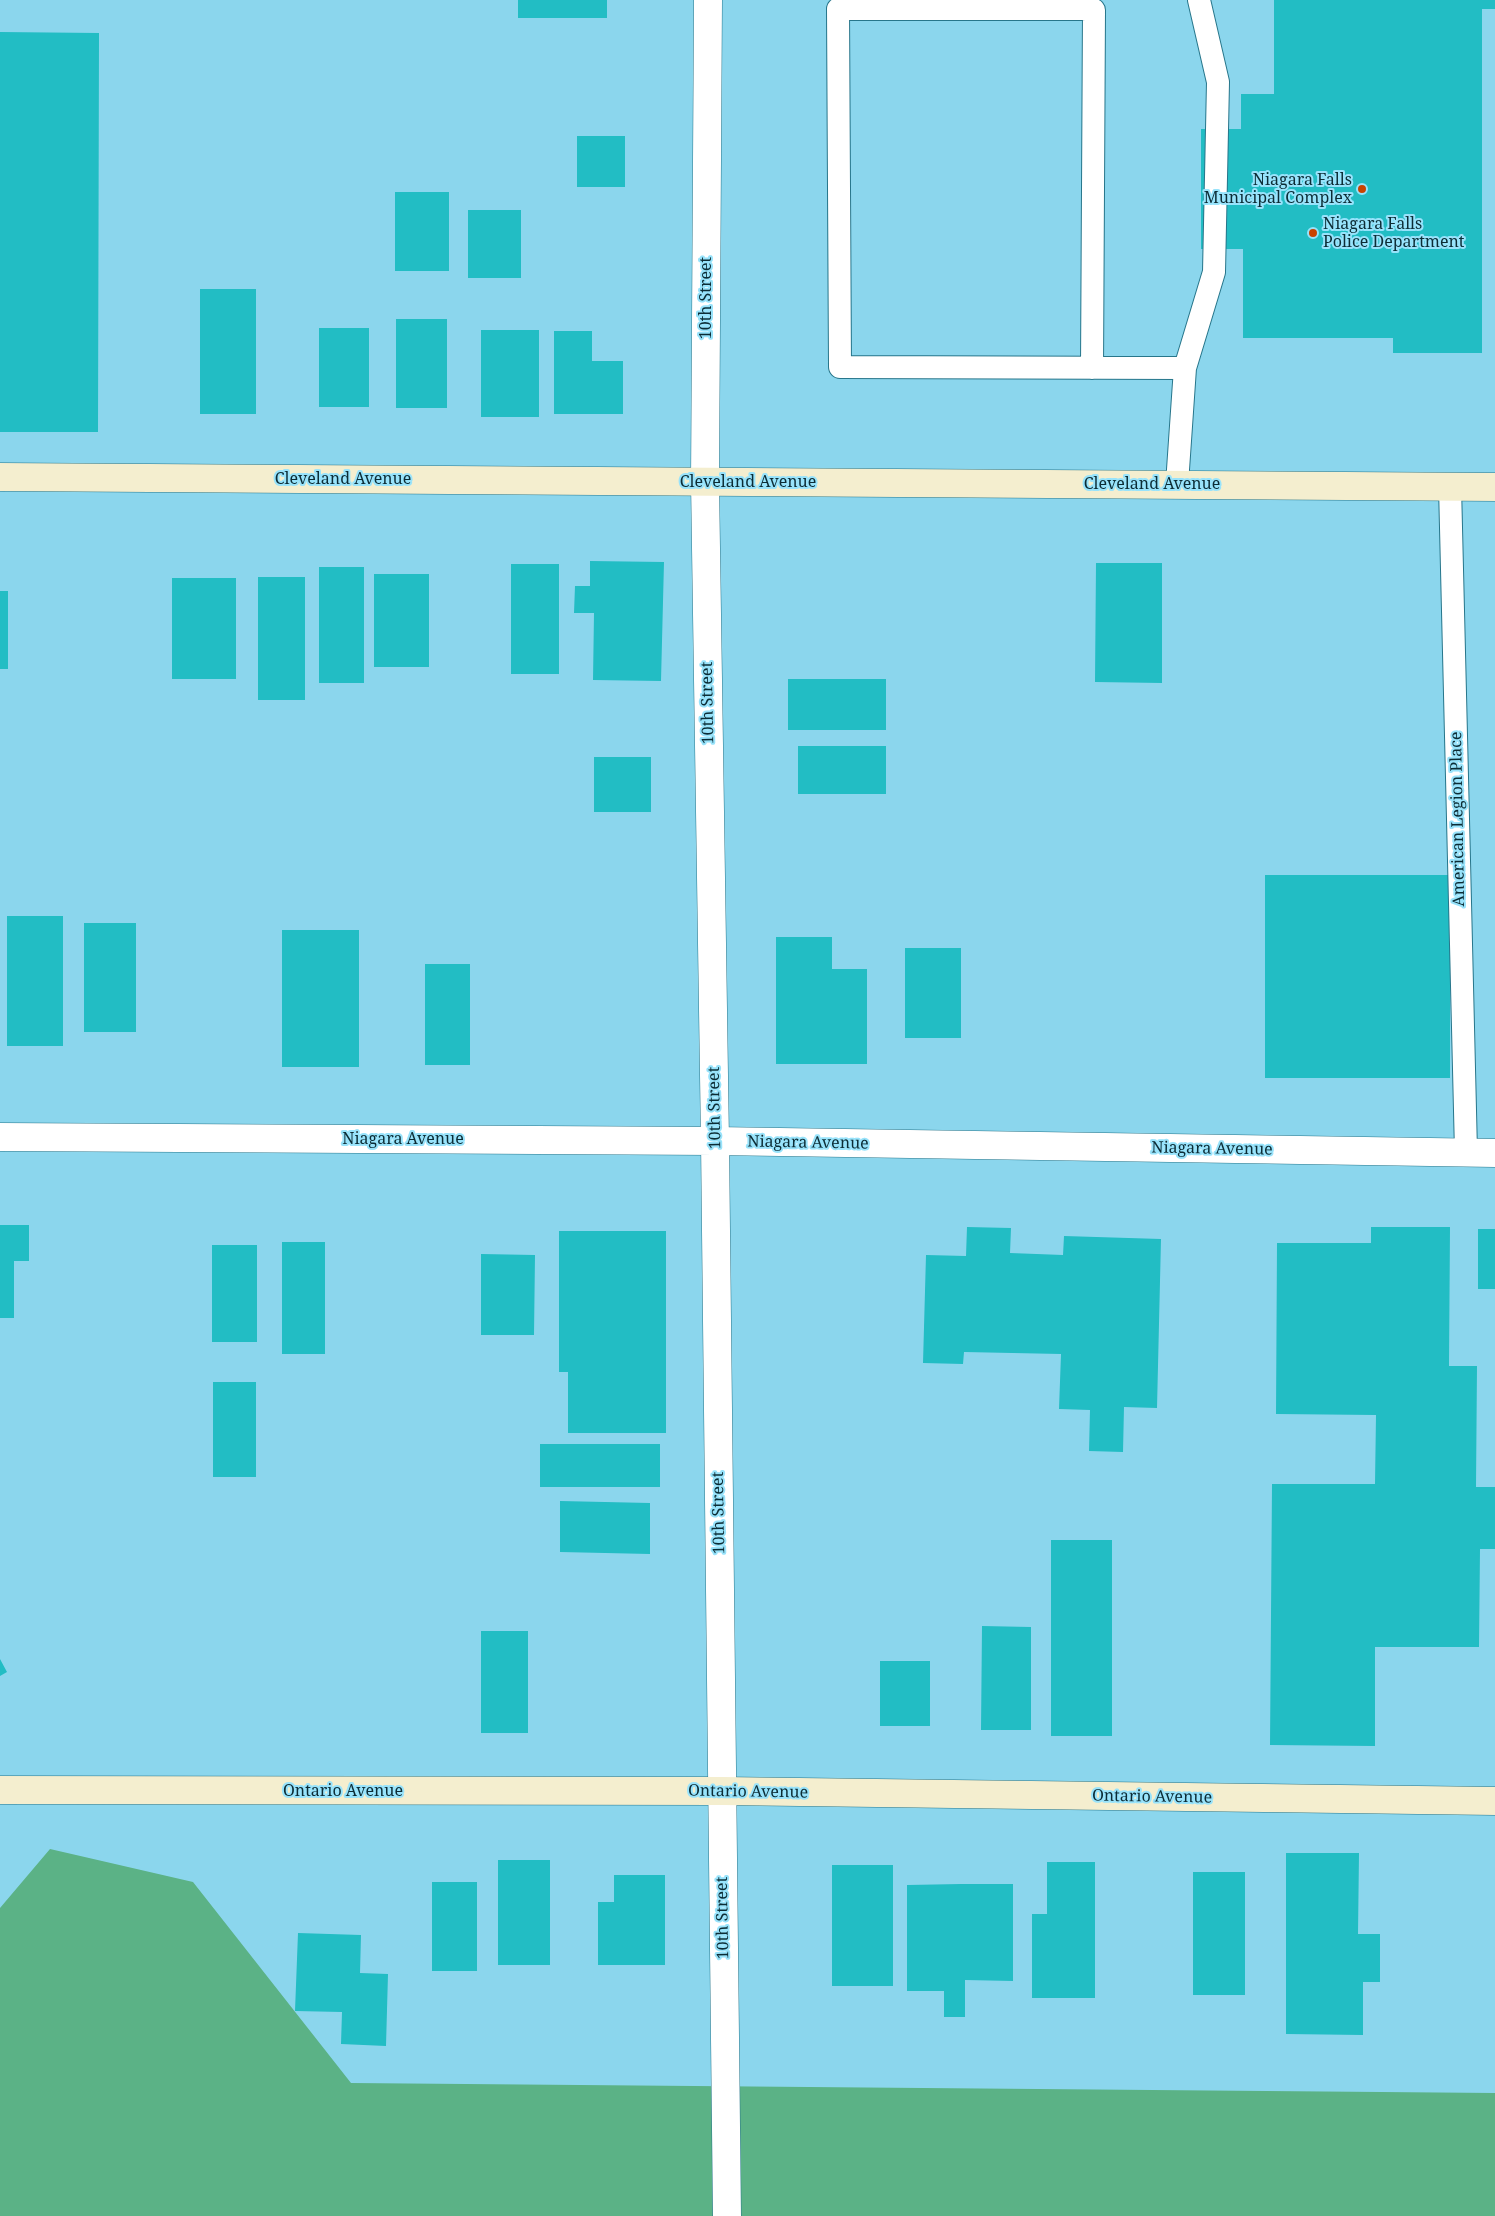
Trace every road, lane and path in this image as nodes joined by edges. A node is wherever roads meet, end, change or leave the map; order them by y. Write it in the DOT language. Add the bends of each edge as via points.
graph roads {
  1 [pos="708,0"];
  2 [pos="1199,0"];
  3 [pos="1084,4"];
  4 [pos="1092,368"];
  5 [pos="1185,368"];
  6 [pos="0,477"];
  7 [pos="705,482"];
  8 [pos="1177,484"];
  9 [pos="1450,486"];
  10 [pos="1495,487"];
  11 [pos="0,1137"];
  12 [pos="715,1141"];
  13 [pos="1466,1152"];
  14 [pos="1495,1153"];
  15 [pos="0,1790"];
  16 [pos="722,1791"];
  17 [pos="1495,1801"];
  18 [pos="727,2216"];
  1 -- 7 [label="street, 10th Street"];
  2 -- 5 [label="lane" via="1218,82 1214,272"];
  3 -- 4 [label="lane" via="1094,10"];
  3 -- 4 [label="lane" via="838,9 840,367"];
  4 -- 5 [label="lane"];
  5 -- 8 [label="lane"];
  6 -- 7 [label="main road, Cleveland Avenue"];
  7 -- 8 [label="main road, Cleveland Avenue"];
  7 -- 12 [label="street, 10th Street"];
  8 -- 9 [label="main road, Cleveland Avenue"];
  9 -- 10 [label="main road, Cleveland Avenue"];
  9 -- 13 [label="lane, American Legion Place"];
  11 -- 12 [label="street, Niagara Avenue"];
  12 -- 13 [label="street, Niagara Avenue"];
  12 -- 16 [label="street, 10th Street"];
  13 -- 14 [label="street, Niagara Avenue"];
  15 -- 16 [label="main road, Ontario Avenue"];
  16 -- 17 [label="main road, Ontario Avenue"];
  16 -- 18 [label="street, 10th Street"];
}
